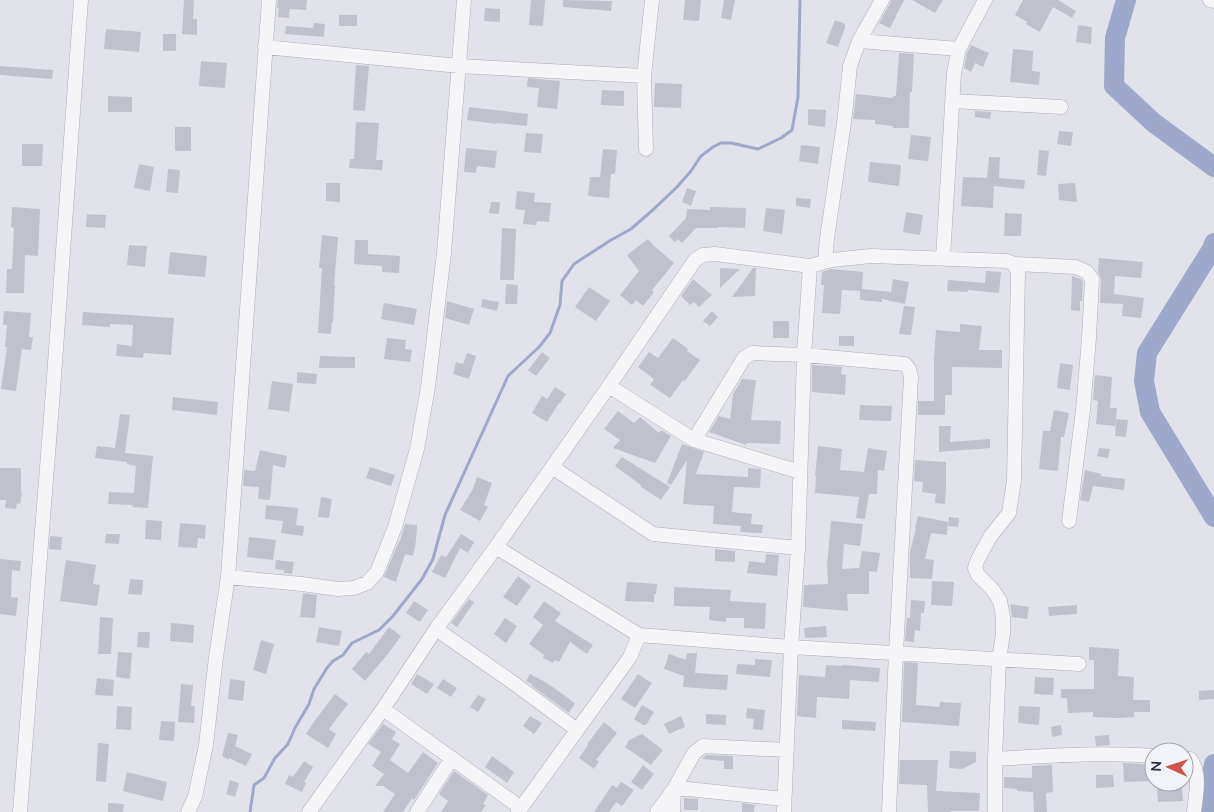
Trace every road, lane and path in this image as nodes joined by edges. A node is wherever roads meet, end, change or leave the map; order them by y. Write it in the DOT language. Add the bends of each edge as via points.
graph roads {
  1 [pos="81,0"];
  2 [pos="269,0"];
  3 [pos="464,0"];
  4 [pos="652,0"];
  5 [pos="882,0"];
  6 [pos="985,0"];
  7 [pos="1210,0"];
  8 [pos="1214,1"];
  9 [pos="860,41"];
  10 [pos="265,47"];
  11 [pos="959,50"];
  12 [pos="459,66"];
  13 [pos="644,76"];
  14 [pos="952,101"];
  15 [pos="1062,107"];
  16 [pos="646,149"];
  17 [pos="943,258"];
  18 [pos="825,262"];
  19 [pos="1014,264"];
  20 [pos="810,266"];
  21 [pos="804,355"];
  22 [pos="608,386"];
  23 [pos="694,440"];
  24 [pos="552,467"];
  25 [pos="800,472"];
  26 [pos="1069,521"];
  27 [pos="496,547"];
  28 [pos="798,548"];
  29 [pos="228,577"];
  30 [pos="436,629"];
  31 [pos="639,636"];
  32 [pos="790,647"];
  33 [pos="896,652"];
  34 [pos="999,660"];
  35 [pos="1079,664"];
  36 [pos="383,708"];
  37 [pos="577,730"];
  38 [pos="787,750"];
  39 [pos="1144,755"];
  40 [pos="452,758"];
  41 [pos="995,759"];
  42 [pos="1194,765"];
  43 [pos="674,788"];
  44 [pos="784,805"];
  45 [pos="520,810"];
  46 [pos="20,812"];
  47 [pos="188,812"];
  48 [pos="309,812"];
  49 [pos="417,812"];
  50 [pos="657,812"];
  51 [pos="673,812"];
  52 [pos="888,812"];
  53 [pos="995,812"];
  54 [pos="1194,812"];
  1 -- 46 [label="street"];
  2 -- 10 [label="street"];
  3 -- 12 [label="street"];
  4 -- 13 [label="street"];
  5 -- 9 [label="street"];
  6 -- 11 [label="street"];
  7 -- 8 [label="street"];
  9 -- 11 [label="street"];
  9 -- 18 [label="street" via="850,66"];
  10 -- 12 [label="street"];
  10 -- 29 [label="street"];
  11 -- 14 [label="street"];
  12 -- 13 [label="street"];
  12 -- 29 [label="street" via="444,252 428,387 417,449 395,527 377,572 367,583 338,589"];
  13 -- 16 [label="street"];
  14 -- 15 [label="street"];
  14 -- 17 [label="street"];
  17 -- 18 [label="street" via="871,256"];
  17 -- 19 [label="street"];
  18 -- 20 [label="street"];
  19 -- 26 [label="street" via="1076,267 1087,272 1092,279 1083,410"];
  19 -- 34 [label="street" via="1018,272 1014,481 1009,513 990,537 975,568 1000,601 1003,634"];
  20 -- 21 [label="street"];
  20 -- 22 [label="street" via="703,255 695,260"];
  21 -- 23 [label="street" via="752,353 744,358"];
  21 -- 25 [label="street"];
  21 -- 33 [label="street" via="905,364 909,369"];
  22 -- 23 [label="street"];
  22 -- 24 [label="street"];
  23 -- 25 [label="street"];
  24 -- 27 [label="street"];
  24 -- 28 [label="street" via="653,534"];
  25 -- 28 [label="street"];
  27 -- 30 [label="street"];
  27 -- 31 [label="street"];
  28 -- 32 [label="street"];
  29 -- 47 [label="street" via="206,745 195,797"];
  30 -- 36 [label="street"];
  30 -- 37 [label="street"];
  31 -- 32 [label="street"];
  31 -- 37 [label="street" via="630,657"];
  32 -- 33 [label="street"];
  32 -- 38 [label="street"];
  33 -- 34 [label="street"];
  33 -- 52 [label="street"];
  34 -- 35 [label="street"];
  34 -- 41 [label="street"];
  36 -- 40 [label="street"];
  36 -- 48 [label="street"];
  37 -- 45 [label="street"];
  38 -- 43 [label="street" via="703,746 694,753"];
  38 -- 44 [label="street"];
  39 -- 41 [label="street"];
  40 -- 45 [label="street"];
  40 -- 49 [label="street"];
  41 -- 53 [label="street"];
  42 -- 54 [label="street"];
  43 -- 44 [label="street"];
  43 -- 50 [label="street"];
  43 -- 51 [label="street"];
}
